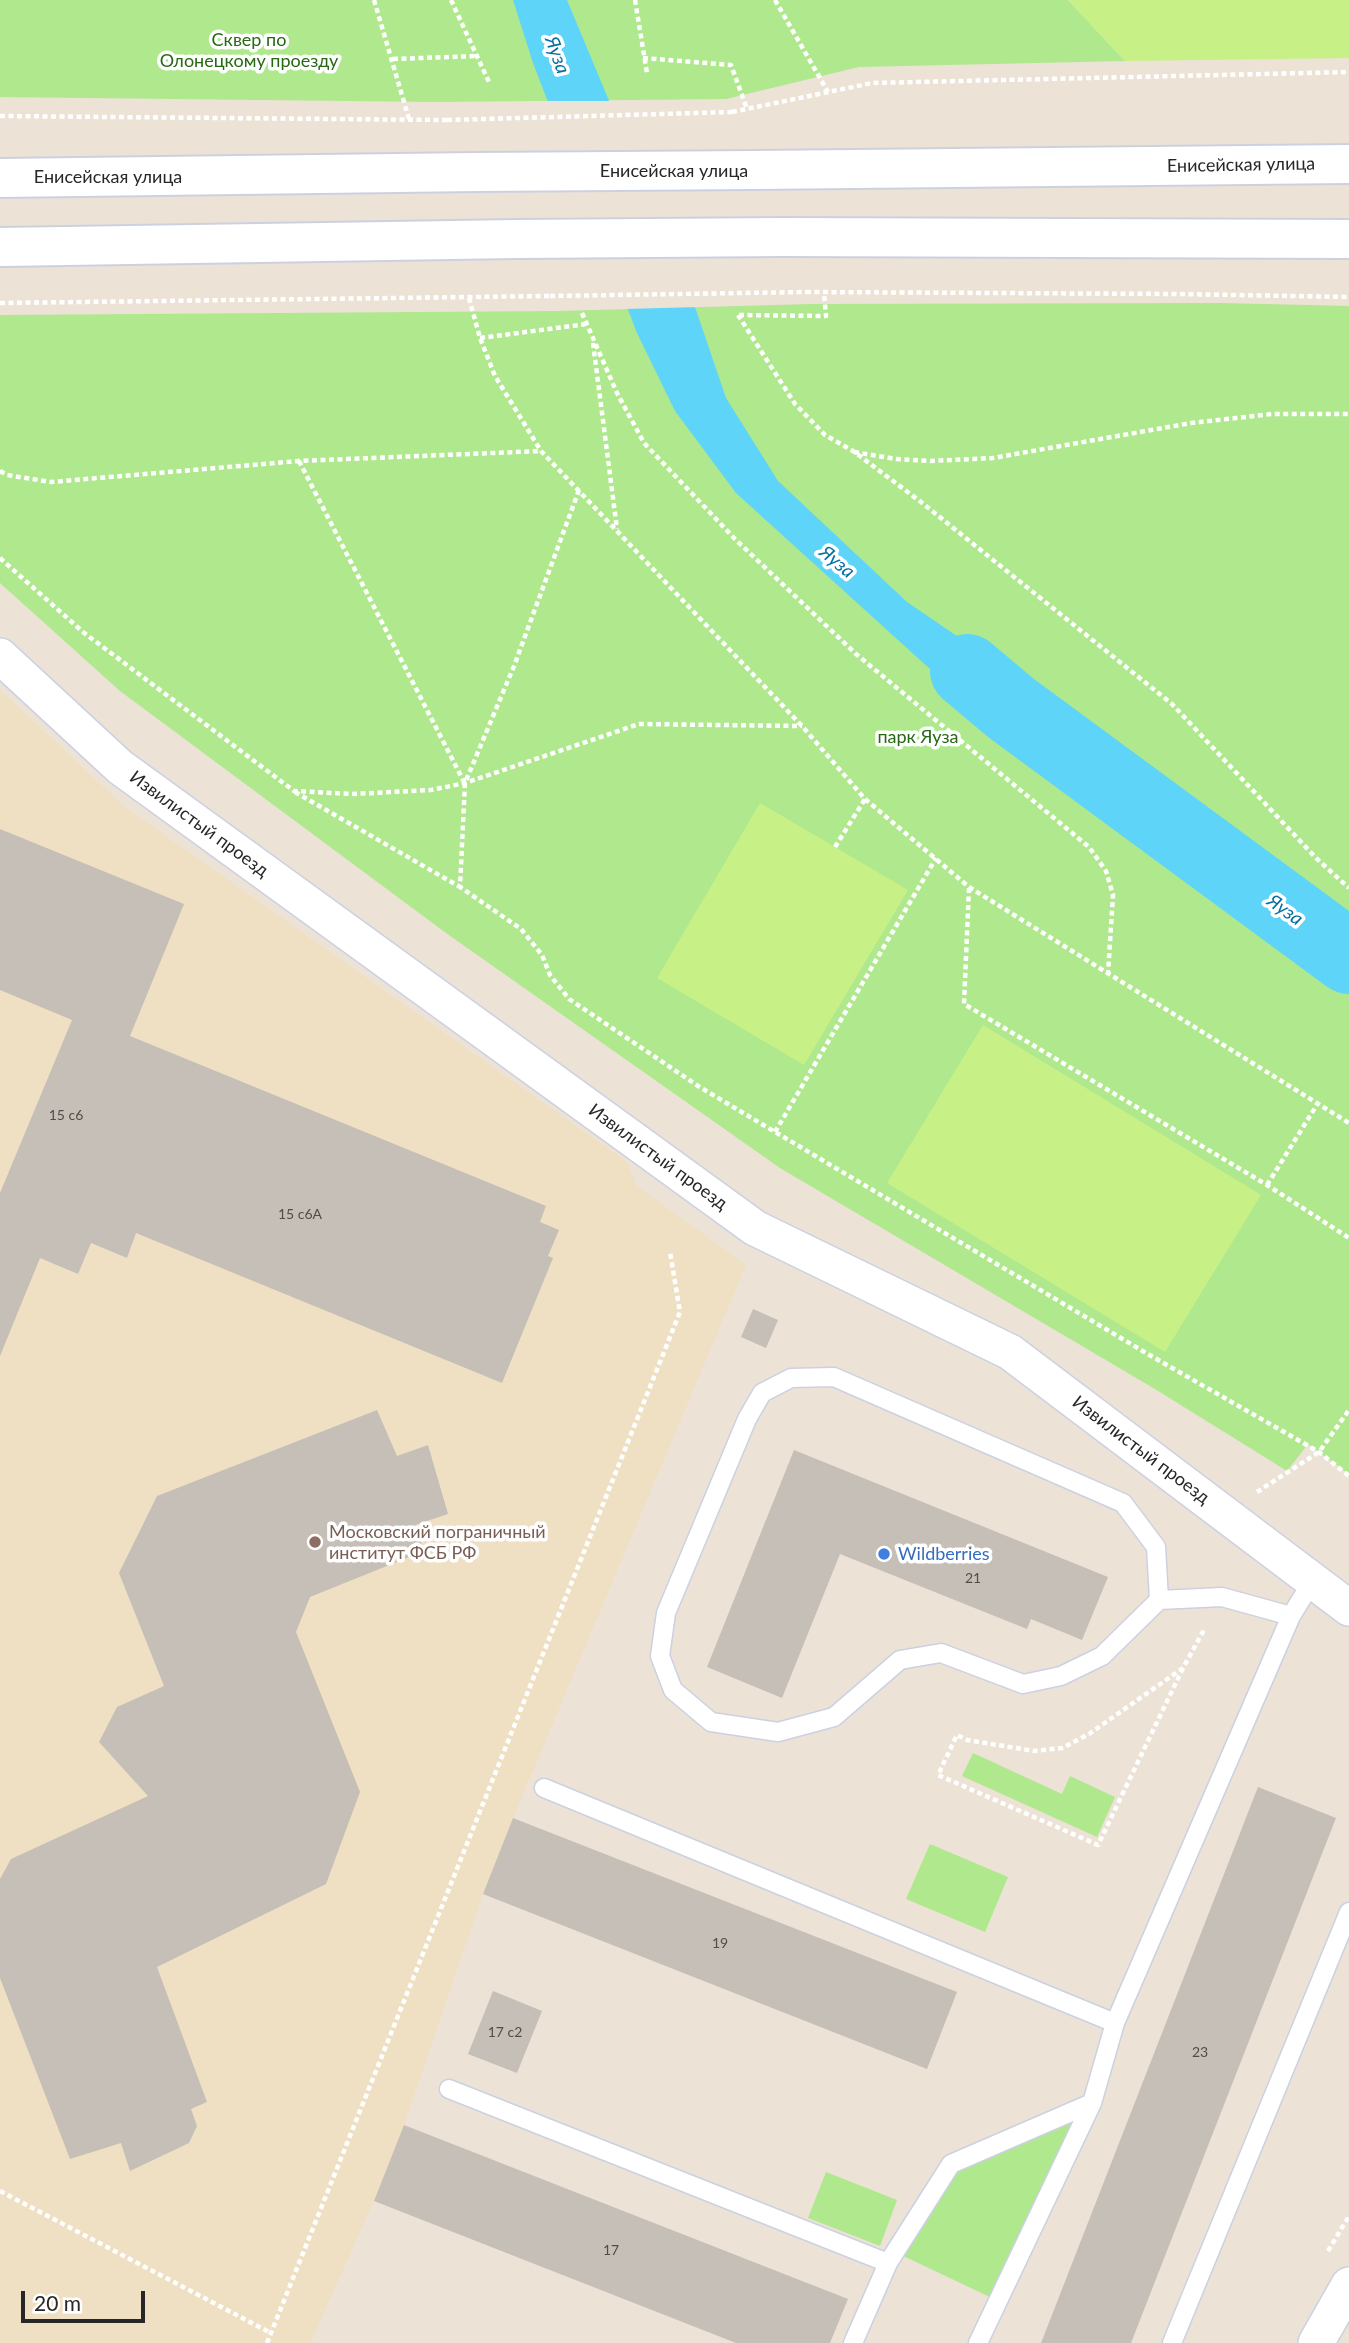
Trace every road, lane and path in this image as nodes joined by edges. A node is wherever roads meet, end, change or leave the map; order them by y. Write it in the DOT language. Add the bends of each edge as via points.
graph roads {
  1 [pos="374,0"];
  2 [pos="451,0"];
  3 [pos="635,0"];
  4 [pos="775,0"];
  5 [pos="477,56"];
  6 [pos="643,58"];
  7 [pos="393,59"];
  8 [pos="1349,72"];
  9 [pos="647,73"];
  10 [pos="489,82"];
  11 [pos="828,92"];
  12 [pos="747,109"];
  13 [pos="0,116"];
  14 [pos="409,119"];
  15 [pos="1349,164"];
  16 [pos="0,177"];
  17 [pos="1349,239"];
  18 [pos="0,247"];
  19 [pos="824,293"];
  20 [pos="1349,297"];
  21 [pos="469,298"];
  22 [pos="0,303"];
  23 [pos="582,313"];
  24 [pos="587,324"];
  25 [pos="480,338"];
  26 [pos="593,339"];
  27 [pos="1349,414"];
  28 [pos="541,451"];
  29 [pos="853,451"];
  30 [pos="299,461"];
  31 [pos="0,471"];
  32 [pos="579,490"];
  33 [pos="617,531"];
  34 [pos="0,558"];
  35 [pos="0,656"];
  36 [pos="802,726"];
  37 [pos="464,783"];
  38 [pos="294,791"];
  39 [pos="865,799"];
  40 [pos="835,847"];
  41 [pos="936,858"];
  42 [pos="460,887"];
  43 [pos="969,887"];
  44 [pos="1349,888"];
  45 [pos="1108,974"];
  46 [pos="1318,1102"];
  47 [pos="1349,1123"];
  48 [pos="775,1132"];
  49 [pos="1267,1185"];
  50 [pos="1349,1238"];
  51 [pos="670,1252"];
  52 [pos="1349,1410"];
  53 [pos="1319,1452"];
  54 [pos="1349,1475"];
  55 [pos="1224,1514"];
  56 [pos="1313,1580"];
  57 [pos="1222,1597"];
  58 [pos="1158,1600"];
  59 [pos="1349,1608"];
  60 [pos="1291,1616"];
  61 [pos="1183,1668"];
  62 [pos="544,1788"];
  63 [pos="1349,1912"];
  64 [pos="1115,2023"];
  65 [pos="449,2089"];
  66 [pos="1092,2103"];
  67 [pos="0,2191"];
  68 [pos="888,2263"];
  69 [pos="1349,2285"];
  70 [pos="271,2333"];
  71 [pos="267,2343"];
  72 [pos="853,2343"];
  73 [pos="978,2343"];
  74 [pos="1172,2343"];
  75 [pos="1316,2343"];
  1 -- 7 [label="path"];
  2 -- 5 [label="path"];
  3 -- 6 [label="path"];
  4 -- 11 [label="path"];
  5 -- 7 [label="path"];
  5 -- 10 [label="path"];
  6 -- 9 [label="path"];
  6 -- 12 [label="path" via="731,65"];
  7 -- 14 [label="path"];
  8 -- 11 [label="path" via="872,83"];
  11 -- 12 [label="path"];
  12 -- 14 [label="path, bridge"];
  13 -- 14 [label="path"];
  15 -- 16 [label="main road, Енисейская улица, bridge"];
  17 -- 18 [label="main road, bridge" via="783,237"];
  19 -- 20 [label="path"];
  19 -- 21 [label="path, bridge"];
  19 -- 29 [label="path" via="826,316 738,315 795,404 825,435"];
  21 -- 22 [label="path"];
  21 -- 25 [label="path"];
  23 -- 24 [label="path"];
  24 -- 25 [label="path"];
  24 -- 26 [label="path"];
  25 -- 28 [label="path" via="495,376"];
  26 -- 33 [label="path"];
  26 -- 45 [label="path" via="644,443 735,539 856,654 1089,847 1106,871 1114,895"];
  27 -- 29 [label="path" via="1272,414 1191,423 993,458 930,461"];
  28 -- 30 [label="path"];
  28 -- 32 [label="path"];
  29 -- 44 [label="path" via="1172,704"];
  30 -- 31 [label="path" via="51,482"];
  30 -- 37 [label="path"];
  32 -- 33 [label="path"];
  32 -- 37 [label="path" via="514,666"];
  33 -- 36 [label="path"];
  34 -- 38 [label="path" via="83,632"];
  35 -- 55 [label="street, Извилистый проезд" via="120,767 755,1228 1010,1352"];
  36 -- 37 [label="path" via="639,724"];
  36 -- 39 [label="path"];
  37 -- 38 [label="path" via="431,790 352,794"];
  37 -- 42 [label="path"];
  38 -- 42 [label="path"];
  39 -- 40 [label="path"];
  39 -- 41 [label="path"];
  41 -- 43 [label="path"];
  41 -- 48 [label="path"];
  42 -- 48 [label="path" via="521,929 569,999 698,1087"];
  43 -- 45 [label="path"];
  43 -- 49 [label="path" via="964,1004"];
  45 -- 46 [label="path"];
  46 -- 47 [label="path"];
  46 -- 49 [label="path"];
  48 -- 53 [label="path"];
  49 -- 50 [label="path"];
  51 -- 70 [label="path" via="680,1312"];
  52 -- 53 [label="path"];
  53 -- 54 [label="path"];
  53 -- 55 [label="path"];
  55 -- 56 [label="street, Извилистый проезд"];
  56 -- 59 [label="street, Извилистый проезд"];
  56 -- 60 [label="lane"];
  57 -- 58 [label="lane"];
  57 -- 60 [label="lane"];
  57 -- 61 [label="path"];
  58 -- 58 [label="lane" via="1102,1656 1061,1676 1023,1684 941,1653 900,1660 834,1717 778,1731 711,1722 673,1690 660,1656 666,1613 747,1419 762,1393 791,1378 834,1377 1123,1503 1156,1548"];
  60 -- 64 [label="lane"];
  61 -- 61 [label="path" via="1109,1722 1062,1748 1034,1751 957,1735 938,1775 1098,1845"];
  62 -- 64 [label="lane"];
  63 -- 74 [label="lane"];
  64 -- 66 [label="lane"];
  65 -- 68 [label="lane"];
  66 -- 68 [label="lane" via="951,2164"];
  66 -- 73 [label="lane"];
  67 -- 70 [label="path"];
  68 -- 72 [label="lane"];
  69 -- 75 [label="street"];
  70 -- 71 [label="path"];
}
